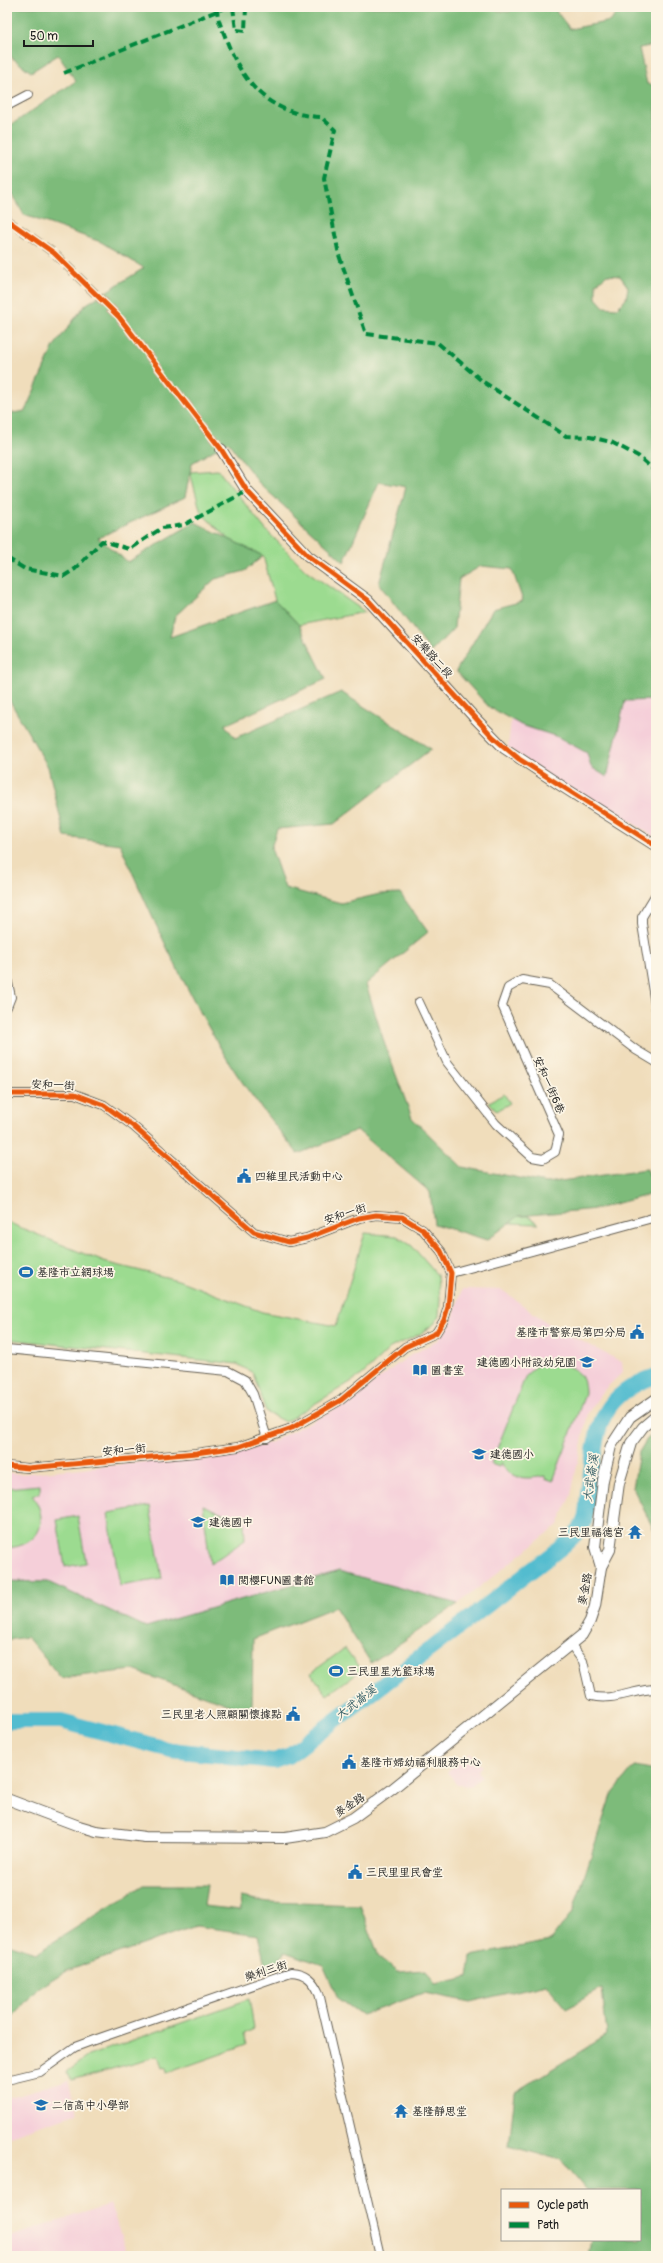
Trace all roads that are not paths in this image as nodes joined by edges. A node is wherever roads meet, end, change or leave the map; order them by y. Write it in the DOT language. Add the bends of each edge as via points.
graph roads {
  1 [pos="28,95"];
  2 [pos="7,106"];
  3 [pos="221,449"];
  4 [pos="656,846"];
  5 [pos="656,894"];
  6 [pos="7,978"];
  7 [pos="419,1002"];
  8 [pos="7,1006"];
  9 [pos="656,1010"];
  10 [pos="656,1062"];
  11 [pos="7,1094"];
  12 [pos="656,1217"];
  13 [pos="451,1272"];
  14 [pos="7,1349"];
  15 [pos="656,1399"];
  16 [pos="656,1416"];
  17 [pos="267,1438"];
  18 [pos="7,1466"];
  19 [pos="601,1567"];
  20 [pos="572,1645"];
  21 [pos="656,1689"];
  22 [pos="7,1799"];
  23 [pos="7,2080"];
  24 [pos="380,2256"];
  1 -- 2 [label="street"];
  3 -- 4 [label="street, 安樂路二段" via="247,491 308,556 368,600 504,748"];
  5 -- 9 [label="street" via="642,917"];
  6 -- 8 [label="street" via="11,997"];
  7 -- 10 [label="street, 安和一街6巷" via="447,1062 496,1124 532,1157 543,1159 555,1152 559,1135 502,1005 508,988 522,980 550,985 636,1050"];
  11 -- 13 [label="street, 安和一街" via="75,1094 104,1105 133,1126 254,1232 289,1242 307,1238 359,1218 376,1215 402,1217 423,1230 441,1251"];
  12 -- 13 [label="street"];
  13 -- 17 [label="street, 安和一街" via="448,1307 436,1333 392,1356 341,1400 292,1428"];
  14 -- 17 [label="street" via="228,1371 245,1380 253,1394"];
  15 -- 19 [label="street, 麥金路" via="630,1417 611,1446 603,1480 595,1547"];
  16 -- 19 [label="street, 麥金路" via="642,1427 631,1443 619,1483 610,1550"];
  17 -- 18 [label="street, 安和一街" via="238,1447 196,1453 28,1468"];
  19 -- 20 [label="street, 麥金路" via="590,1621"];
  20 -- 21 [label="street" via="583,1661 591,1696 601,1699 641,1689"];
  20 -- 22 [label="street, 麥金路" via="391,1790 353,1818 325,1832 285,1838 145,1837 96,1831"];
  23 -- 24 [label="street, 樂利三街" via="40,2072 75,2047 94,2040 291,1972 300,1973 313,1980 319,1993"];
}
